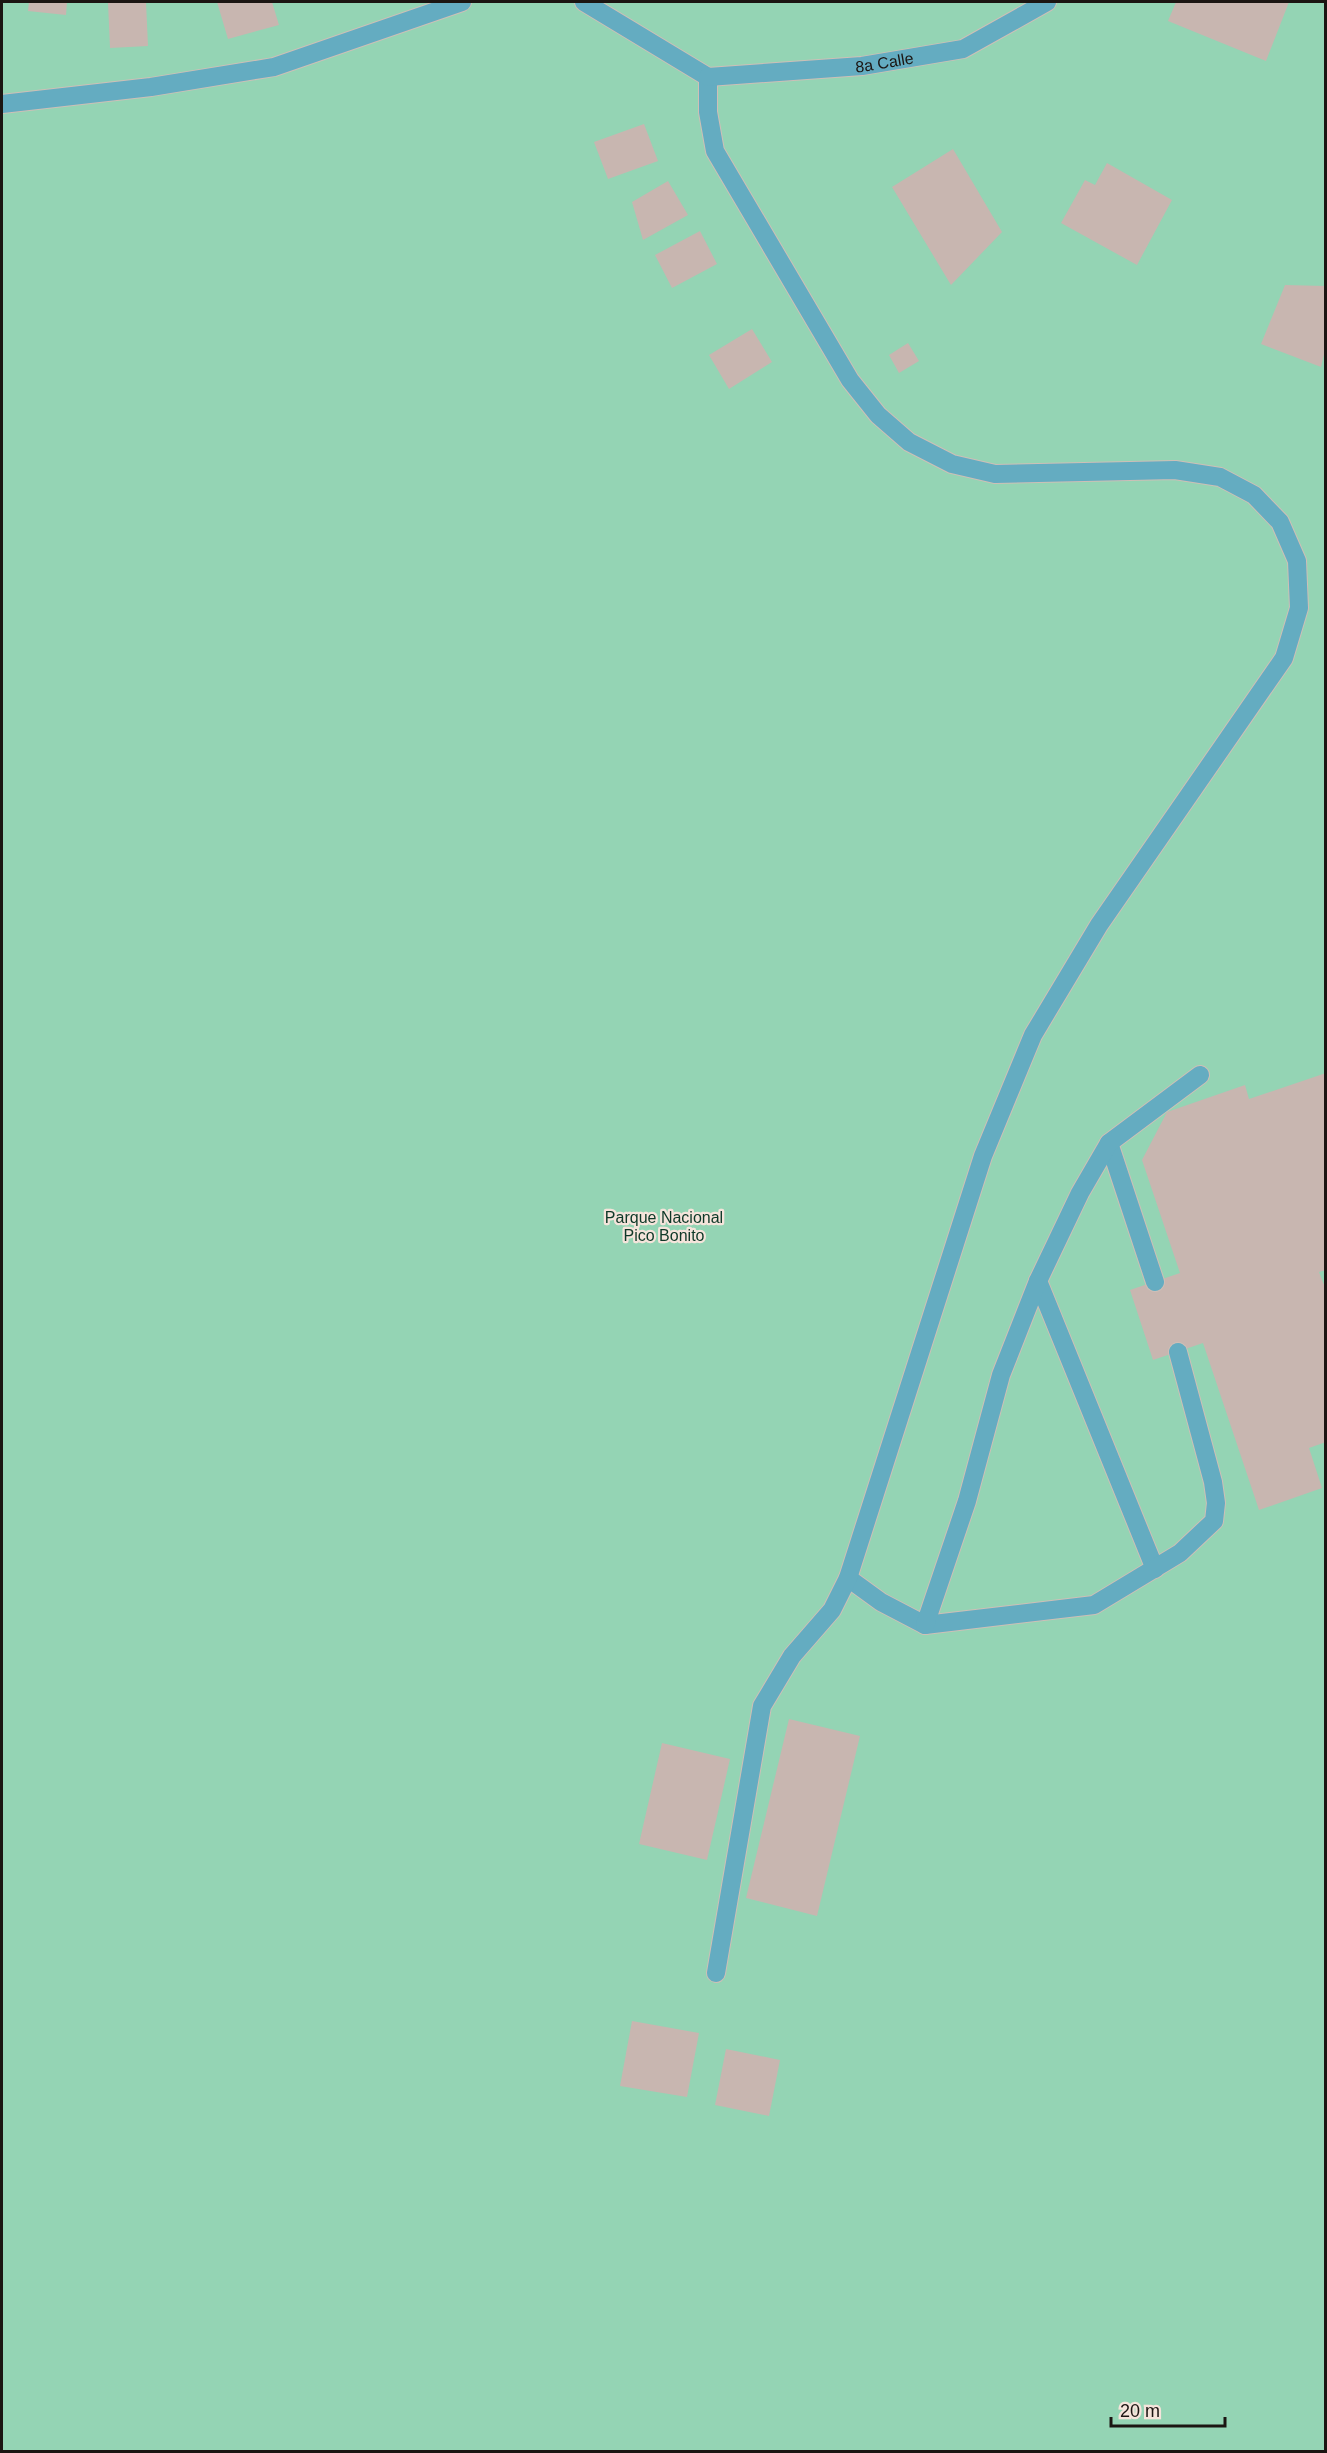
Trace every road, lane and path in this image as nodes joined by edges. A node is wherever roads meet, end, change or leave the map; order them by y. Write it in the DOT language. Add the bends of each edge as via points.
graph roads {
  1 [pos="462,2"];
  2 [pos="584,2"];
  3 [pos="1047,2"];
  4 [pos="708,77"];
  5 [pos="2,104"];
  6 [pos="1200,1075"];
  7 [pos="1109,1143"];
  8 [pos="1038,1281"];
  9 [pos="1155,1282"];
  10 [pos="1178,1352"];
  11 [pos="1155,1569"];
  12 [pos="848,1578"];
  13 [pos="925,1625"];
  14 [pos="716,1973"];
  1 -- 5 [label="street" via="274,67 151,87"];
  2 -- 4 [label="street"];
  3 -- 4 [label="street, 8a Calle" via="963,49 862,66"];
  4 -- 12 [label="street" via="708,112 715,151 850,380 878,416 909,442 952,464 995,474 1175,470 1220,477 1254,495 1280,522 1297,561 1299,608 1284,658 1099,925 1033,1035 983,1156"];
  6 -- 7 [label="street"];
  7 -- 8 [label="street" via="1080,1192"];
  7 -- 9 [label="street"];
  8 -- 11 [label="street"];
  8 -- 13 [label="street" via="1001,1375 967,1501"];
  10 -- 11 [label="street" via="1216,1503 1214,1521 1180,1553"];
  11 -- 13 [label="street" via="1094,1605"];
  12 -- 13 [label="street" via="881,1602"];
  12 -- 14 [label="street" via="832,1610 792,1656 762,1706"];
}
